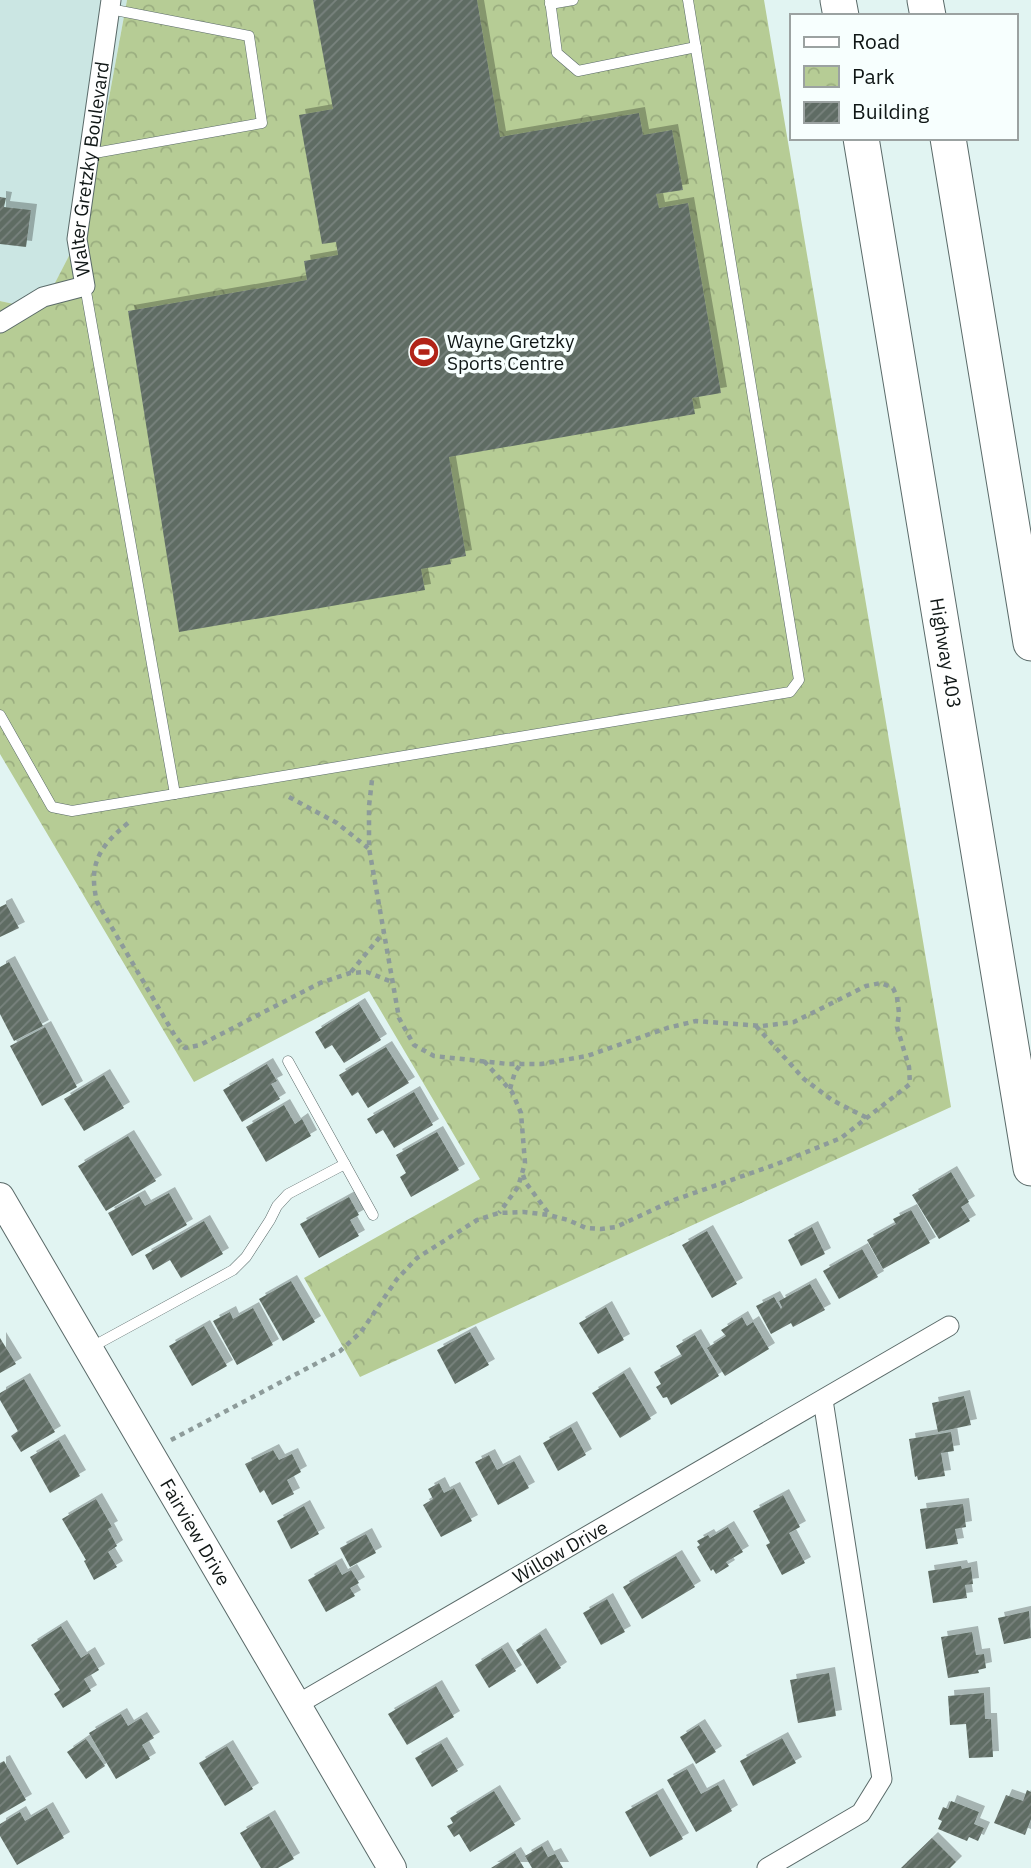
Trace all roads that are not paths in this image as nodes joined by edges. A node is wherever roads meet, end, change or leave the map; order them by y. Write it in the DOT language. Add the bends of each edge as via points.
graph roads {
  1 [pos="573,0"];
  2 [pos="688,0"];
  3 [pos="550,2"];
  4 [pos="111,4"];
  5 [pos="696,47"];
  6 [pos="861,140"];
  7 [pos="948,140"];
  8 [pos="89,155"];
  9 [pos="85,286"];
  10 [pos="0,323"];
  11 [pos="1031,643"];
  12 [pos="0,715"];
  13 [pos="175,794"];
  14 [pos="288,1061"];
  15 [pos="345,1164"];
  16 [pos="1031,1168"];
  17 [pos="0,1197"];
  18 [pos="373,1215"];
  19 [pos="949,1326"];
  20 [pos="89,1349"];
  21 [pos="823,1400"];
  22 [pos="298,1704"];
  23 [pos="392,1868"];
  24 [pos="767,1868"];
  1 -- 3 [label="lane"];
  2 -- 5 [label="lane"];
  3 -- 5 [label="lane" via="557,53 578,71"];
  4 -- 8 [label="street, Walter Gretzky Boulevard"];
  4 -- 8 [label="lane" via="249,36 262,123"];
  5 -- 13 [label="lane" via="799,680 790,692"];
  6 -- 16 [label="highway, Highway 403"];
  7 -- 11 [label="highway"];
  8 -- 9 [label="street, Walter Gretzky Boulevard" via="77,239"];
  9 -- 10 [label="street, Walter Gretzky Boulevard" via="43,297"];
  9 -- 13 [label="lane"];
  12 -- 13 [label="lane" via="52,807 72,811"];
  14 -- 15 [label="lane"];
  15 -- 18 [label="lane"];
  15 -- 20 [label="lane" via="288,1194 233,1269"];
  17 -- 20 [label="main road, Fairview Drive"];
  19 -- 21 [label="street, Willow Drive"];
  20 -- 22 [label="main road, Fairview Drive"];
  21 -- 22 [label="street, Willow Drive"];
  21 -- 24 [label="street" via="882,1779 861,1812"];
  22 -- 23 [label="main road, Fairview Drive"];
}
